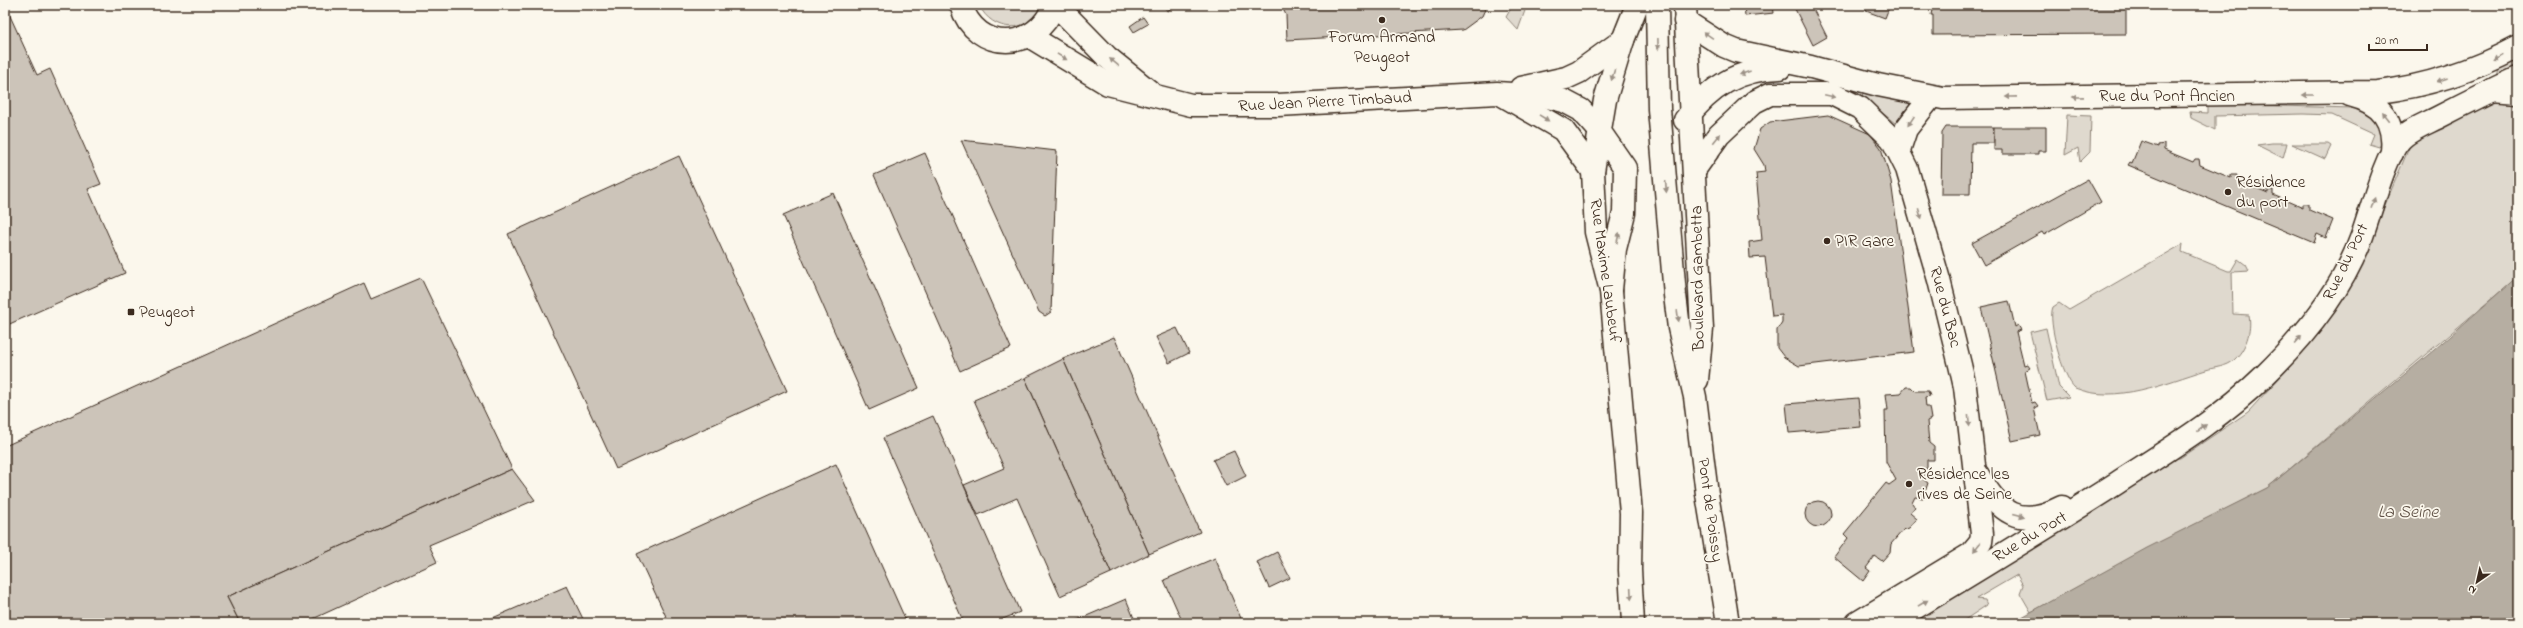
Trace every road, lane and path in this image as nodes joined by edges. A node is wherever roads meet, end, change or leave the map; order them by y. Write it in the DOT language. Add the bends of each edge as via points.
graph roads {
  1 [pos="961,5"];
  2 [pos="1055,5"];
  3 [pos="1637,5"];
  4 [pos="1657,5"];
  5 [pos="1685,13"];
  6 [pos="1029,36"];
  7 [pos="1623,40"];
  8 [pos="2518,47"];
  9 [pos="1811,67"];
  10 [pos="2518,78"];
  11 [pos="2491,90"];
  12 [pos="2518,92"];
  13 [pos="1497,93"];
  14 [pos="2347,94"];
  15 [pos="1155,96"];
  16 [pos="1931,97"];
  17 [pos="1690,113"];
  18 [pos="1598,129"];
  19 [pos="1663,148"];
  20 [pos="1899,150"];
  21 [pos="2392,153"];
  22 [pos="1695,170"];
  23 [pos="1593,171"];
  24 [pos="1611,291"];
  25 [pos="1695,397"];
  26 [pos="2170,449"];
  27 [pos="1974,468"];
  28 [pos="1631,513"];
  29 [pos="1633,623"];
  30 [pos="1648,623"];
  31 [pos="1728,623"];
  32 [pos="1858,623"];
  33 [pos="1890,623"];
  1 -- 6 [label="main road" via="972,26 984,36 999,41 1014,41"];
  2 -- 6 [label="main road" via="1041,28"];
  15 -- 2 [label="main road, Rue Jean Pierre Timbaud, one-way" via="1107,57"];
  3 -- 7 [label="main road, Rue Maxime Laubeuf"];
  4 -- 19 [label="main road, Boulevard Gambetta, one-way" via="1659,109"];
  9 -- 5 [label="main road, Rue du Pont Ancien, one-way" via="1736,51 1724,46"];
  5 -- 17 [label="main road, Boulevard Gambetta"];
  6 -- 15 [label="main road, Rue Jean Pierre Timbaud, one-way" via="1108,84"];
  7 -- 13 [label="main road, Rue Jean Pierre Timbaud" via="1601,59 1566,78"];
  7 -- 18 [label="main road, Rue Maxime Laubeuf, one-way"];
  8 -- 14 [label="main road, Rue du Pont Ancien, one-way" via="2441,81 2401,90"];
  9 -- 16 [label="main road, Rue du Pont Ancien"];
  9 -- 17 [label="main road, Rue du Pont Ancien, one-way" via="1750,70 1733,77 1710,92"];
  10 -- 11 [label="main road"];
  11 -- 12 [label="main road"];
  11 -- 21 [label="main road, Rue du Port" via="2406,135 2398,142"];
  13 -- 15 [label="main road, Rue Jean Pierre Timbaud" via="1224,106 1191,105"];
  13 -- 18 [label="main road, Rue Jean Pierre Timbaud" via="1544,96 1564,101 1581,110"];
  13 -- 23 [label="main road, one-way" via="1563,130"];
  14 -- 16 [label="main road, Rue du Pont Ancien, one-way"];
  21 -- 14 [label="main road, one-way" via="2391,127 2384,114 2370,102"];
  16 -- 20 [label="main road, one-way" via="1908,125"];
  17 -- 19 [label="main road, Rue du Pont Ancien"];
  17 -- 22 [label="main road, Boulevard Gambetta"];
  18 -- 23 [label="main road, Rue Maxime Laubeuf"];
  24 -- 18 [label="main road, Rue Jean Pierre Timbaud, one-way" via="1615,249 1624,213 1625,168"];
  19 -- 25 [label="main road, Boulevard Gambetta, one-way" via="1679,328"];
  22 -- 20 [label="main road, one-way" via="1718,135 1754,102 1770,94 1832,94 1860,108 1884,129"];
  20 -- 27 [label="main road, Rue du Bac, one-way" via="1937,272 1957,351 1965,386"];
  26 -- 21 [label="main road, Rue du Port, one-way" via="2224,411 2263,377 2322,310 2344,275 2362,238"];
  22 -- 25 [label="main road, Boulevard Gambetta" via="1702,329"];
  23 -- 24 [label="main road, Rue Maxime Laubeuf" via="1596,232"];
  24 -- 28 [label="main road, Rue Maxime Laubeuf"];
  25 -- 31 [label="main road, Pont de Poissy" via="1709,509"];
  27 -- 26 [label="main road, Rue du Port, one-way" via="1996,504 2012,513 2035,517 2046,515"];
  33 -- 26 [label="main road, Rue du Port, one-way"];
  27 -- 32 [label="main road, Rue du Bac, one-way" via="1982,534 1977,549"];
  28 -- 29 [label="main road, one-way" via="1630,570"];
  28 -- 30 [label="main road" via="1643,570"];
}
